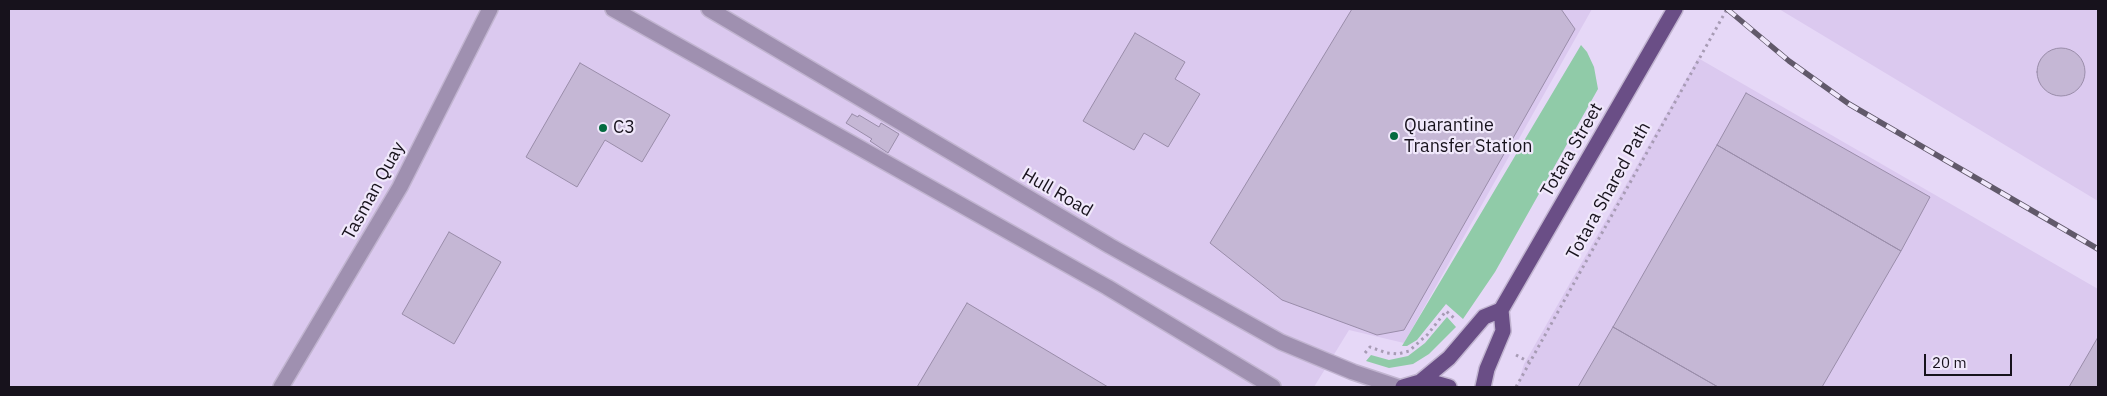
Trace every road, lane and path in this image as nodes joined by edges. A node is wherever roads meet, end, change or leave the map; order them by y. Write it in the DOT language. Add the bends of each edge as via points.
graph roads {
  1 [pos="490,9"];
  2 [pos="613,9"];
  3 [pos="709,9"];
  4 [pos="1675,9"];
  5 [pos="1727,9"];
  6 [pos="1501,310"];
  7 [pos="1459,322"];
  8 [pos="1360,359"];
  9 [pos="1420,382"];
  10 [pos="281,387"];
  11 [pos="1272,387"];
  12 [pos="1398,387"];
  13 [pos="1403,387"];
  14 [pos="1449,387"];
  15 [pos="1483,387"];
  16 [pos="1516,387"];
  1 -- 10 [label="street, Tasman Quay" via="400,187"];
  2 -- 11 [label="street" via="1099,283"];
  3 -- 12 [label="street, Hull Road" via="1110,246 1281,342"];
  4 -- 6 [label="main road, Totara Street"];
  5 -- 16 [label="path, Totara Shared Path"];
  6 -- 9 [label="main road" via="1484,317 1449,358"];
  6 -- 15 [label="main road" via="1503,331"];
  7 -- 8 [label="path" via="1446,311 1409,351 1387,353 1370,347"];
  9 -- 13 [label="main road"];
  9 -- 14 [label="main road"];
}
